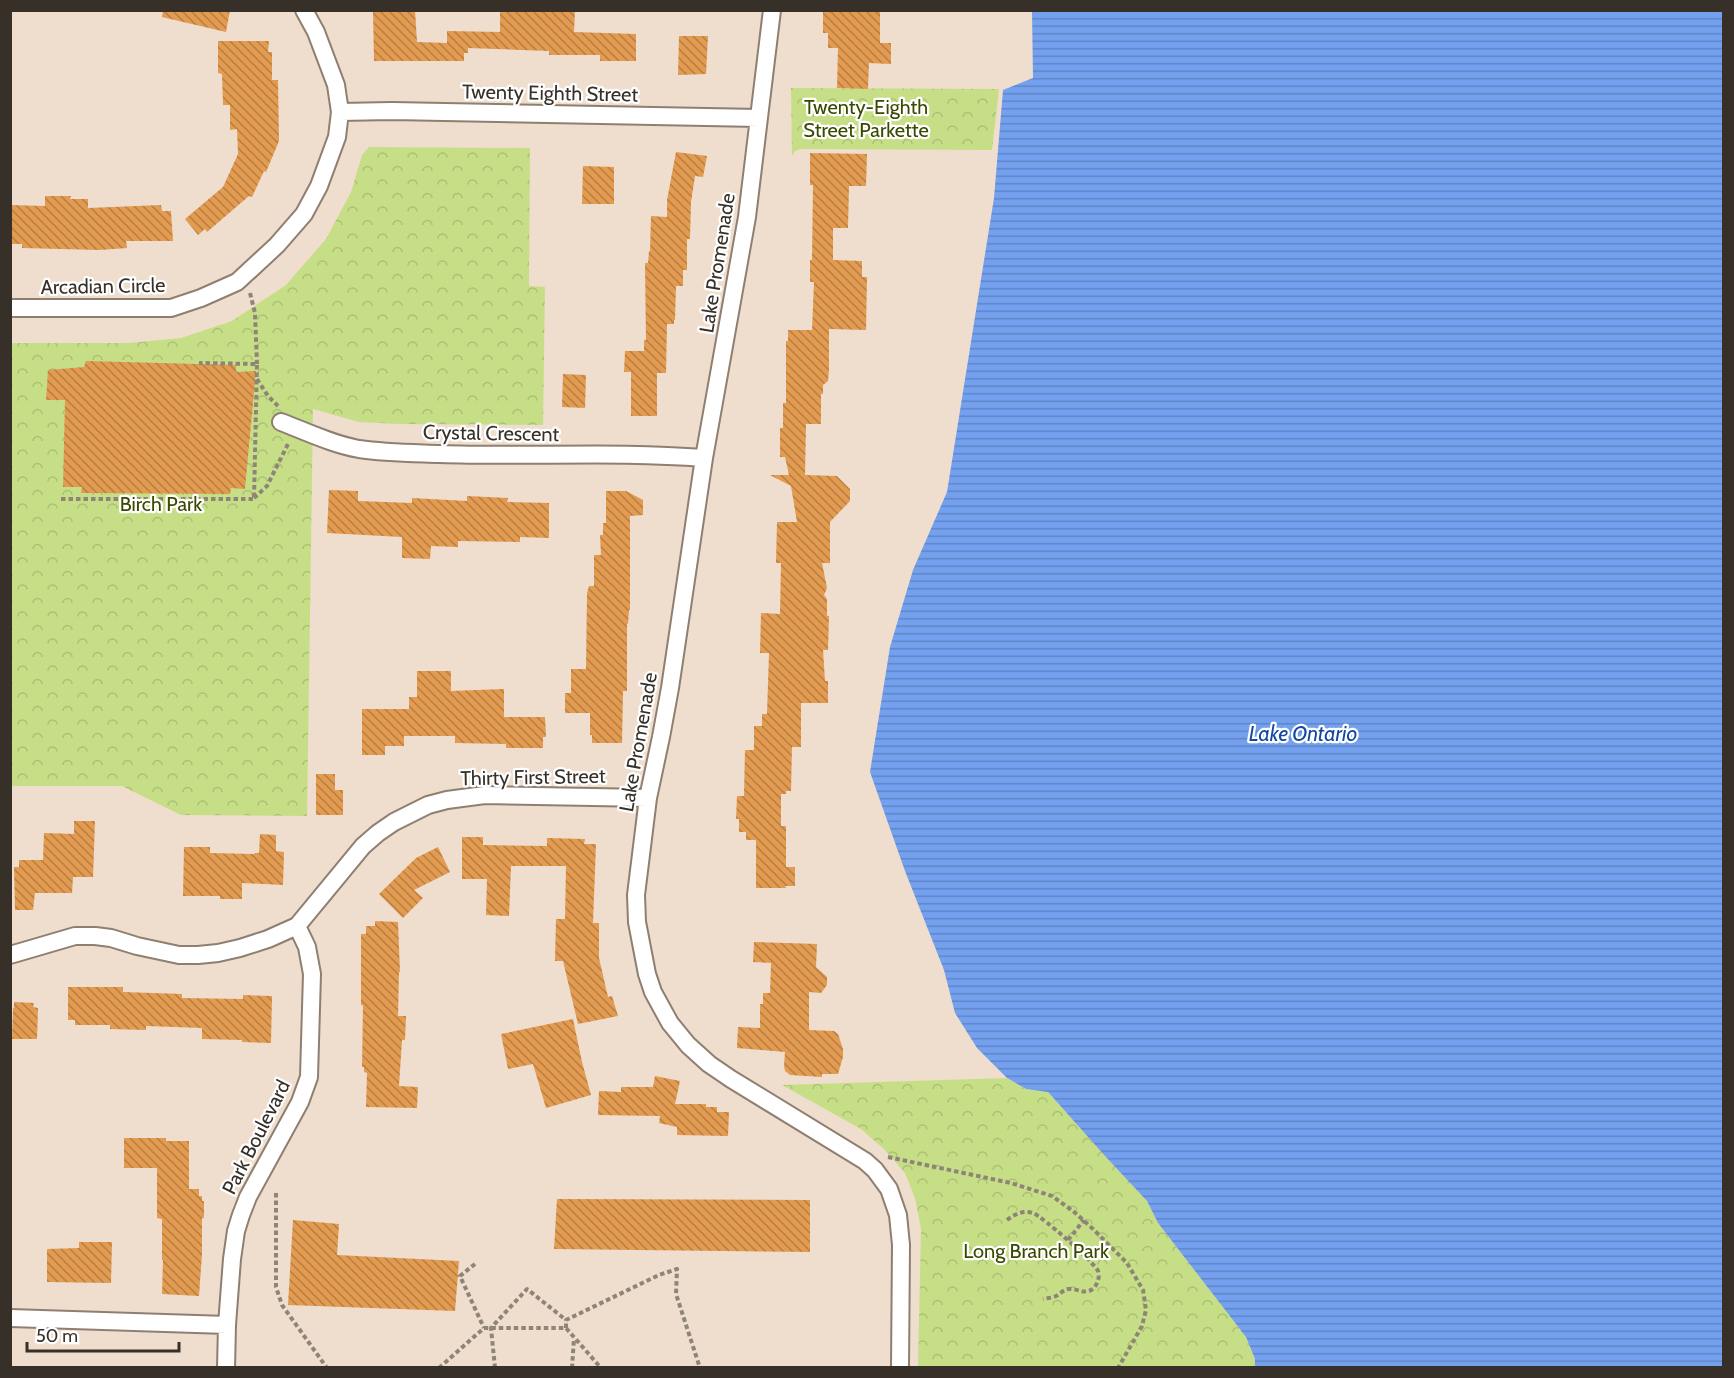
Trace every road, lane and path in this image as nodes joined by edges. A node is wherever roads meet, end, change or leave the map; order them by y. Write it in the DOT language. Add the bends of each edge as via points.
graph roads {
  1 [pos="304,10"];
  2 [pos="772,10"];
  3 [pos="340,112"];
  4 [pos="759,118"];
  5 [pos="246,275"];
  6 [pos="10,308"];
  7 [pos="199,363"];
  8 [pos="257,364"];
  9 [pos="256,379"];
  10 [pos="288,425"];
  11 [pos="704,458"];
  12 [pos="61,499"];
  13 [pos="254,499"];
  14 [pos="648,798"];
  15 [pos="297,926"];
  16 [pos="10,955"];
  17 [pos="865,1161"];
  18 [pos="276,1193"];
  19 [pos="1007,1220"];
  20 [pos="1084,1220"];
  21 [pos="1068,1240"];
  22 [pos="475,1264"];
  23 [pos="1042,1299"];
  24 [pos="10,1318"];
  25 [pos="566,1320"];
  26 [pos="227,1325"];
  27 [pos="484,1328"];
  28 [pos="491,1328"];
  29 [pos="566,1328"];
  30 [pos="574,1337"];
  31 [pos="226,1368"];
  32 [pos="327,1368"];
  33 [pos="440,1368"];
  34 [pos="495,1368"];
  35 [pos="572,1368"];
  36 [pos="601,1368"];
  37 [pos="700,1368"];
  38 [pos="900,1368"];
  39 [pos="1118,1368"];
  1 -- 3 [label="street, Arcadian Circle" via="336,85"];
  2 -- 4 [label="street, Lake Promenade"];
  3 -- 4 [label="street, Twenty Eighth Street"];
  3 -- 5 [label="street, Arcadian Circle" via="337,137 304,214"];
  4 -- 11 [label="street, Lake Promenade" via="747,217"];
  5 -- 6 [label="street, Arcadian Circle" via="171,308"];
  5 -- 8 [label="path" via="255,313"];
  7 -- 8 [label="path"];
  8 -- 9 [label="path"];
  9 -- 10 [label="path" via="280,407"];
  9 -- 13 [label="path"];
  10 -- 11 [label="street, Crystal Crescent" via="338,444 393,452"];
  10 -- 13 [label="path" via="267,486"];
  11 -- 14 [label="street, Lake Promenade" via="670,688"];
  12 -- 13 [label="path"];
  14 -- 15 [label="street, Thirty First Street" via="485,795 428,805 394,822 363,846"];
  14 -- 17 [label="street, Lake Promenade" via="636,895 637,922 647,974 670,1023 709,1064"];
  15 -- 16 [label="street, Thirty First Street" via="218,953 179,955 111,938 75,936"];
  15 -- 26 [label="street, Park Boulevard" via="307,947 312,974 309,1077 241,1215 232,1259"];
  17 -- 20 [label="path" via="882,1156 1011,1183 1052,1196"];
  17 -- 38 [label="street, Lake Promenade" via="889,1189 898,1215"];
  18 -- 32 [label="path" via="276,1287 282,1305"];
  19 -- 21 [label="path" via="1020,1212 1034,1214"];
  20 -- 21 [label="path"];
  20 -- 39 [label="path" via="1127,1263 1143,1290 1146,1310 1142,1326"];
  21 -- 23 [label="path" via="1097,1268 1098,1282 1087,1292 1066,1289"];
  22 -- 27 [label="path" via="460,1276"];
  24 -- 26 [label="street"];
  25 -- 28 [label="path" via="527,1289"];
  25 -- 29 [label="path"];
  25 -- 37 [label="path" via="677,1269 676,1294"];
  26 -- 31 [label="street, Park Boulevard"];
  27 -- 28 [label="path"];
  27 -- 33 [label="path"];
  28 -- 29 [label="path"];
  28 -- 34 [label="path"];
  29 -- 30 [label="path"];
  30 -- 35 [label="path"];
  30 -- 36 [label="path"];
}
